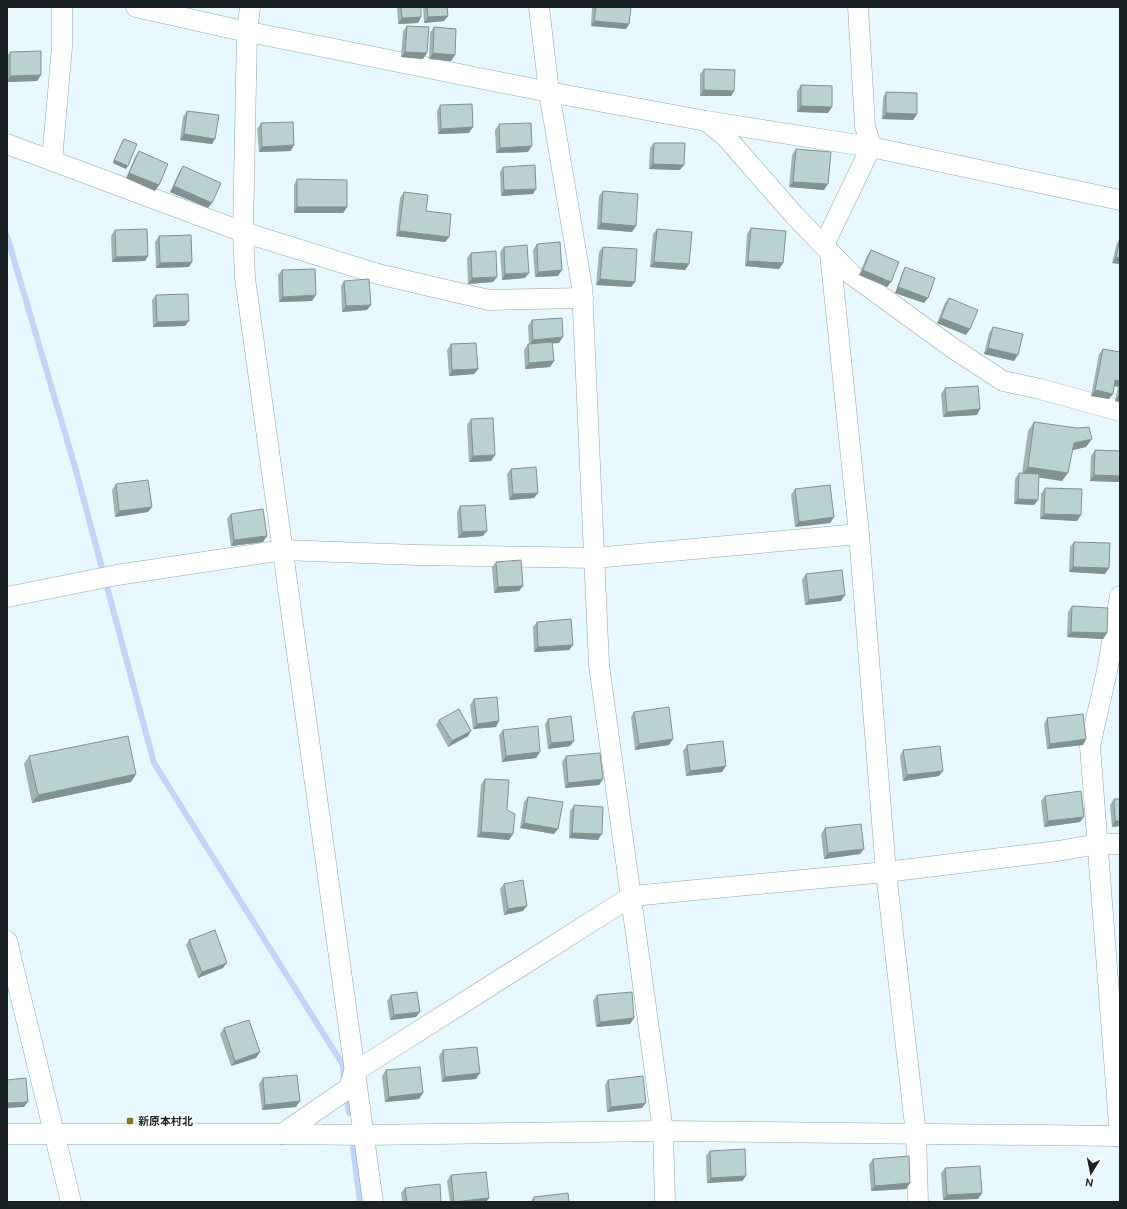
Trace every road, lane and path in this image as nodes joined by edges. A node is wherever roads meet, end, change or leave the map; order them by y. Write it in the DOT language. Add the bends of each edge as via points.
graph roads {
  1 [pos="62,7"];
  2 [pos="136,7"];
  3 [pos="250,7"];
  4 [pos="538,7"];
  5 [pos="858,7"];
  6 [pos="247,32"];
  7 [pos="549,92"];
  8 [pos="706,120"];
  9 [pos="7,144"];
  10 [pos="871,147"];
  11 [pos="52,160"];
  12 [pos="1120,200"];
  13 [pos="243,232"];
  14 [pos="827,249"];
  15 [pos="583,298"];
  16 [pos="1120,411"];
  17 [pos="859,534"];
  18 [pos="283,550"];
  19 [pos="594,558"];
  20 [pos="1120,596"];
  21 [pos="7,597"];
  22 [pos="1098,844"];
  23 [pos="1120,844"];
  24 [pos="886,872"];
  25 [pos="632,896"];
  26 [pos="7,941"];
  27 [pos="348,1085"];
  28 [pos="664,1131"];
  29 [pos="7,1134"];
  30 [pos="54,1134"];
  31 [pos="282,1134"];
  32 [pos="916,1134"];
  33 [pos="363,1135"];
  34 [pos="1120,1136"];
  35 [pos="71,1202"];
  36 [pos="373,1202"];
  37 [pos="665,1202"];
  38 [pos="918,1202"];
  1 -- 11 [label="street" via="62,47"];
  2 -- 6 [label="street"];
  3 -- 6 [label="street"];
  4 -- 7 [label="street"];
  5 -- 10 [label="street" via="865,126"];
  6 -- 7 [label="street"];
  6 -- 13 [label="street"];
  7 -- 8 [label="street"];
  7 -- 15 [label="street"];
  8 -- 10 [label="street"];
  8 -- 14 [label="street" via="725,136"];
  9 -- 11 [label="street"];
  10 -- 12 [label="street"];
  10 -- 14 [label="street"];
  11 -- 13 [label="street"];
  13 -- 15 [label="street" via="378,274 489,300"];
  13 -- 18 [label="street" via="245,278"];
  14 -- 16 [label="street" via="852,275 1003,381"];
  14 -- 17 [label="street"];
  15 -- 19 [label="street"];
  17 -- 19 [label="street"];
  17 -- 24 [label="street"];
  18 -- 19 [label="street"];
  18 -- 21 [label="street" via="117,575"];
  18 -- 27 [label="street"];
  19 -- 25 [label="street" via="599,665"];
  20 -- 22 [label="street" via="1090,746"];
  22 -- 23 [label="street"];
  22 -- 24 [label="street"];
  22 -- 34 [label="street"];
  24 -- 25 [label="street"];
  24 -- 32 [label="street"];
  25 -- 27 [label="street"];
  25 -- 28 [label="street"];
  26 -- 30 [label="street"];
  27 -- 31 [label="street"];
  27 -- 33 [label="street"];
  28 -- 32 [label="street"];
  28 -- 33 [label="street"];
  28 -- 37 [label="street"];
  29 -- 30 [label="street"];
  30 -- 31 [label="street"];
  30 -- 35 [label="street"];
  31 -- 33 [label="street"];
  32 -- 34 [label="street"];
  32 -- 38 [label="street"];
  33 -- 36 [label="street"];
}
